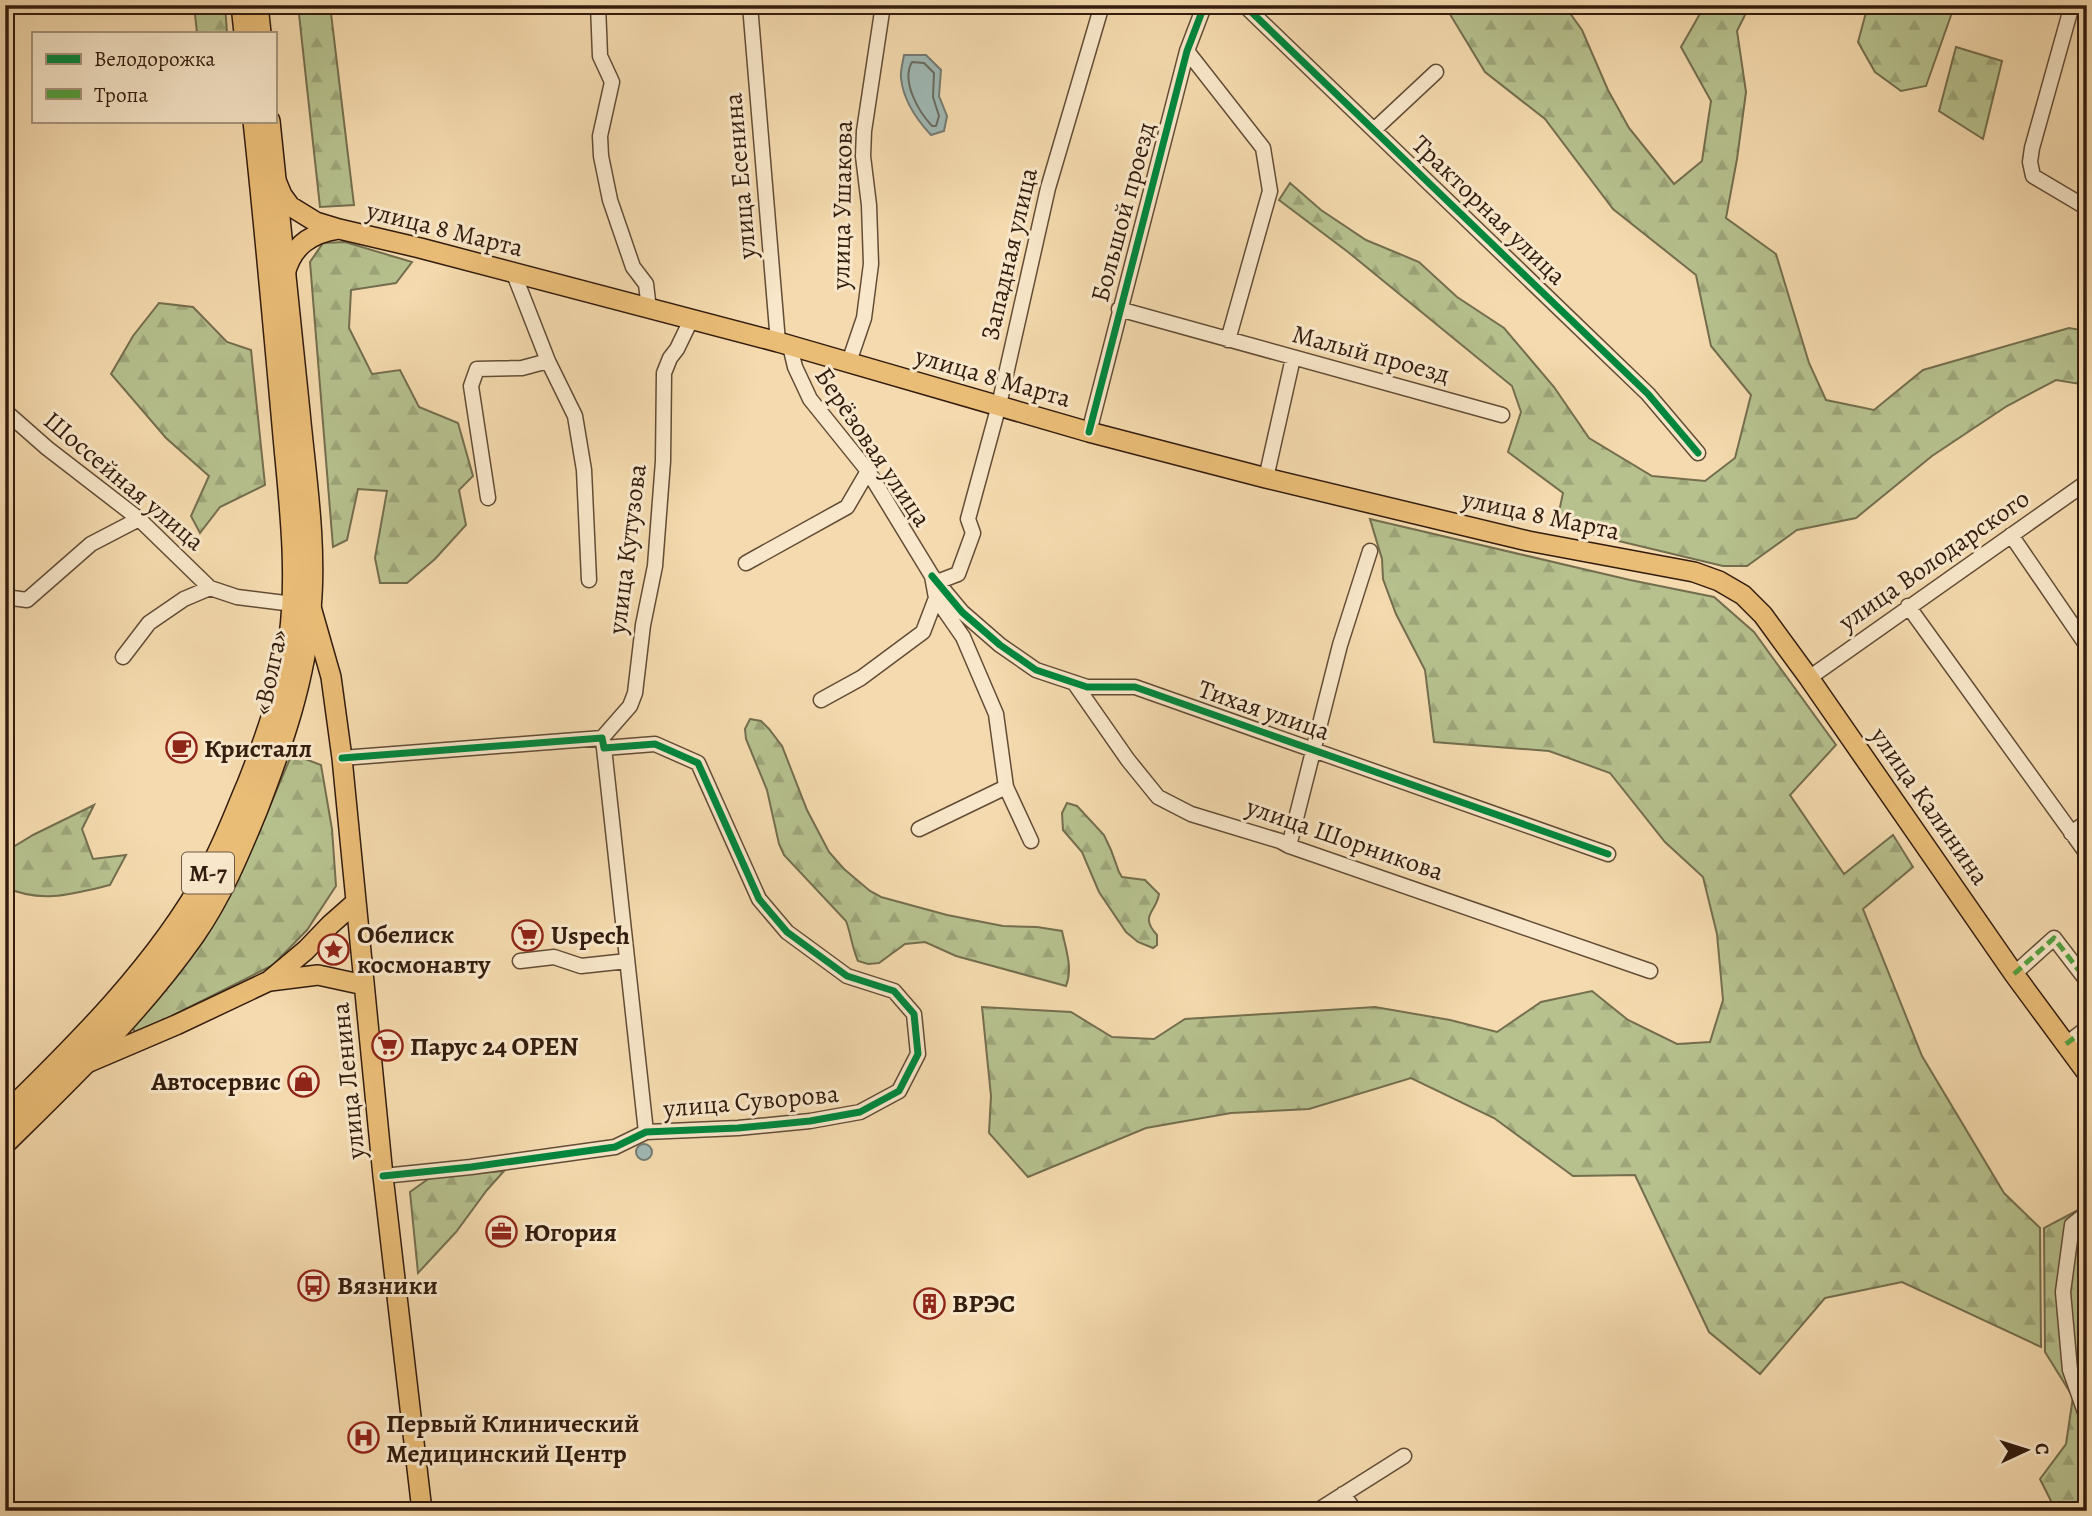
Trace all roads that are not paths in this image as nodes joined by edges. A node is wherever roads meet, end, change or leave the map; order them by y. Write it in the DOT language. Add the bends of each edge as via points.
graph roads {
  1 [pos="242,5"];
  2 [pos="257,5"];
  3 [pos="598,5"];
  4 [pos="750,5"];
  5 [pos="883,5"];
  6 [pos="1102,5"];
  7 [pos="1207,5"];
  8 [pos="1244,5"];
  9 [pos="2072,5"];
  10 [pos="245,32"];
  11 [pos="260,32"];
  12 [pos="1187,51"];
  13 [pos="1436,72"];
  14 [pos="254,122"];
  15 [pos="269,122"];
  16 [pos="1375,129"];
  17 [pos="275,180"];
  18 [pos="2087,208"];
  19 [pos="340,229"];
  20 [pos="285,274"];
  21 [pos="514,274"];
  22 [pos="649,309"];
  23 [pos="1119,309"];
  24 [pos="691,320"];
  25 [pos="1228,340"];
  26 [pos="784,344"];
  27 [pos="1293,358"];
  28 [pos="548,361"];
  29 [pos="849,362"];
  30 [pos="999,405"];
  31 [pos="5,411"];
  32 [pos="1502,415"];
  33 [pos="1088,432"];
  34 [pos="1698,453"];
  35 [pos="868,471"];
  36 [pos="1266,478"];
  37 [pos="2087,482"];
  38 [pos="488,498"];
  39 [pos="139,519"];
  40 [pos="2011,535"];
  41 [pos="1370,551"];
  42 [pos="746,563"];
  43 [pos="934,579"];
  44 [pos="589,580"];
  45 [pos="1719,581"];
  46 [pos="210,588"];
  47 [pos="5,597"];
  48 [pos="936,598"];
  49 [pos="302,606"];
  50 [pos="1908,607"];
  51 [pos="2087,646"];
  52 [pos="123,657"];
  53 [pos="1809,678"];
  54 [pos="1075,684"];
  55 [pos="821,700"];
  56 [pos="603,743"];
  57 [pos="1314,749"];
  58 [pos="342,758"];
  59 [pos="1006,787"];
  60 [pos="2087,822"];
  61 [pos="919,829"];
  62 [pos="2071,834"];
  63 [pos="1031,841"];
  64 [pos="1289,846"];
  65 [pos="1608,854"];
  66 [pos="2087,855"];
  67 [pos="356,902"];
  68 [pos="306,950"];
  69 [pos="520,961"];
  70 [pos="627,961"];
  71 [pos="1650,971"];
  72 [pos="2014,974"];
  73 [pos="318,975"];
  74 [pos="269,981"];
  75 [pos="2087,981"];
  76 [pos="364,985"];
  77 [pos="2087,1028"];
  78 [pos="2066,1044"];
  79 [pos="82,1065"];
  80 [pos="2087,1073"];
  81 [pos="5,1115"];
  82 [pos="646,1132"];
  83 [pos="5,1143"];
  84 [pos="383,1176"];
  85 [pos="2087,1213"];
  86 [pos="2087,1419"];
  87 [pos="1404,1456"];
  88 [pos="1343,1494"];
  89 [pos="422,1511"];
  90 [pos="1317,1511"];
  91 [pos="1354,1511"];
  1 -- 10 [label="highway"];
  2 -- 11 [label="highway"];
  3 -- 22 [label="street" via="600,56 612,82 600,136 601,156 610,200 634,267 646,284"];
  4 -- 26 [label="street, улица Есенина"];
  5 -- 29 [label="street, улица Ушакова" via="863,144 871,264 864,318"];
  6 -- 30 [label="street, Западная улица" via="1048,188"];
  7 -- 12 [label="street, Большой проезд"];
  8 -- 16 [label="street, Тракторная улица"];
  9 -- 18 [label="street" via="2030,162 2033,176"];
  12 -- 23 [label="street, Большой проезд"];
  12 -- 25 [label="street" via="1262,148 1270,191"];
  13 -- 16 [label="street"];
  14 -- 49 [label="highway, «Волга» / М-7"];
  15 -- 17 [label="highway, «Волга» / М-7"];
  16 -- 34 [label="street, Тракторная улица" via="1648,394"];
  17 -- 19 [label="main road, улица 8 Марта" via="290,206 316,222"];
  17 -- 20 [label="highway, «Волга» / М-7"];
  19 -- 20 [label="main road" via="314,235 303,243"];
  19 -- 21 [label="main road, улица 8 Марта"];
  20 -- 49 [label="highway, «Волга» / М-7" via="311,552"];
  21 -- 22 [label="main road, улица 8 Марта"];
  21 -- 28 [label="street, улица Кутузова"];
  22 -- 24 [label="main road, улица 8 Марта"];
  23 -- 25 [label="street, Малый проезд"];
  23 -- 33 [label="street, Большой проезд"];
  24 -- 26 [label="main road, улица 8 Марта"];
  24 -- 56 [label="street, улица Кутузова" via="664,373 655,566 635,693"];
  25 -- 27 [label="street, Малый проезд"];
  26 -- 29 [label="main road, улица 8 Марта"];
  26 -- 35 [label="street, Берёзовая улица" via="810,400"];
  27 -- 32 [label="street, Малый проезд"];
  27 -- 36 [label="street"];
  28 -- 38 [label="street" via="522,368 477,369 471,387"];
  28 -- 44 [label="street, улица Кутузова" via="575,416 584,470"];
  29 -- 30 [label="main road, улица 8 Марта"];
  30 -- 33 [label="main road, улица 8 Марта"];
  30 -- 43 [label="street, Западная улица" via="968,519 973,533 958,574"];
  31 -- 39 [label="street, Шоссейная улица"];
  33 -- 36 [label="main road, улица 8 Марта"];
  35 -- 42 [label="street" via="847,507"];
  35 -- 43 [label="street, Берёзовая улица"];
  36 -- 45 [label="main road, улица 8 Марта"];
  37 -- 40 [label="street, улица Володарского"];
  39 -- 46 [label="street, Шоссейная улица"];
  39 -- 47 [label="street" via="91,544 27,600"];
  40 -- 50 [label="street, улица Володарского"];
  40 -- 51 [label="street"];
  41 -- 57 [label="street"];
  43 -- 48 [label="street, Берёзовая улица"];
  43 -- 54 [label="street, Тихая улица" via="962,612 1000,645 1036,670"];
  45 -- 53 [label="main road, улица Калинина" via="1743,595 1763,615"];
  46 -- 49 [label="street, Шоссейная улица" via="237,597"];
  46 -- 52 [label="street" via="149,623"];
  48 -- 55 [label="street" via="923,632 861,678"];
  48 -- 59 [label="street, Берёзовая улица" via="963,637 996,714"];
  49 -- 58 [label="main road, улица Ленина" via="331,677"];
  49 -- 79 [label="highway, «Волга» / М-7" via="305,652 296,696 245,839 220,892 162,978"];
  49 -- 81 [label="highway, «Волга» / М-7" via="273,718 208,873 158,948 105,1014"];
  50 -- 53 [label="street, улица Володарского"];
  50 -- 62 [label="street"];
  53 -- 72 [label="main road, улица Калинина"];
  54 -- 57 [label="street, Тихая улица" via="1135,687"];
  54 -- 64 [label="street, улица Шорникова" via="1158,797 1191,814"];
  56 -- 58 [label="street"];
  56 -- 70 [label="street"];
  56 -- 82 [label="street, улица Суворова" via="655,744 698,762 759,899 787,932 848,975 894,991 914,1014 918,1054 899,1091 860,1112 738,1128"];
  57 -- 64 [label="street"];
  57 -- 65 [label="street, Тихая улица"];
  58 -- 67 [label="main road, улица Ленина"];
  59 -- 61 [label="street"];
  59 -- 63 [label="street, Берёзовая улица"];
  60 -- 62 [label="street"];
  62 -- 66 [label="street"];
  64 -- 71 [label="street, улица Шорникова"];
  67 -- 68 [label="main road"];
  67 -- 76 [label="main road, улица Ленина"];
  68 -- 73 [label="main road" via="310,970"];
  68 -- 74 [label="main road"];
  69 -- 70 [label="street" via="554,957 581,967"];
  70 -- 82 [label="street"];
  72 -- 75 [label="street" via="2054,937"];
  72 -- 78 [label="main road, улица Калинина"];
  73 -- 74 [label="main road"];
  73 -- 76 [label="main road"];
  74 -- 79 [label="main road"];
  76 -- 84 [label="main road, улица Ленина"];
  77 -- 78 [label="street"];
  78 -- 80 [label="main road, улица Калинина"];
  79 -- 83 [label="highway, «Волга» / М-7"];
  82 -- 84 [label="street, улица Суворова" via="615,1147"];
  84 -- 89 [label="main road, улица Ленина"];
  85 -- 86 [label="street" via="2072,1225 2063,1292 2070,1370"];
  87 -- 88 [label="street"];
  88 -- 90 [label="street"];
  88 -- 91 [label="street"];
}
